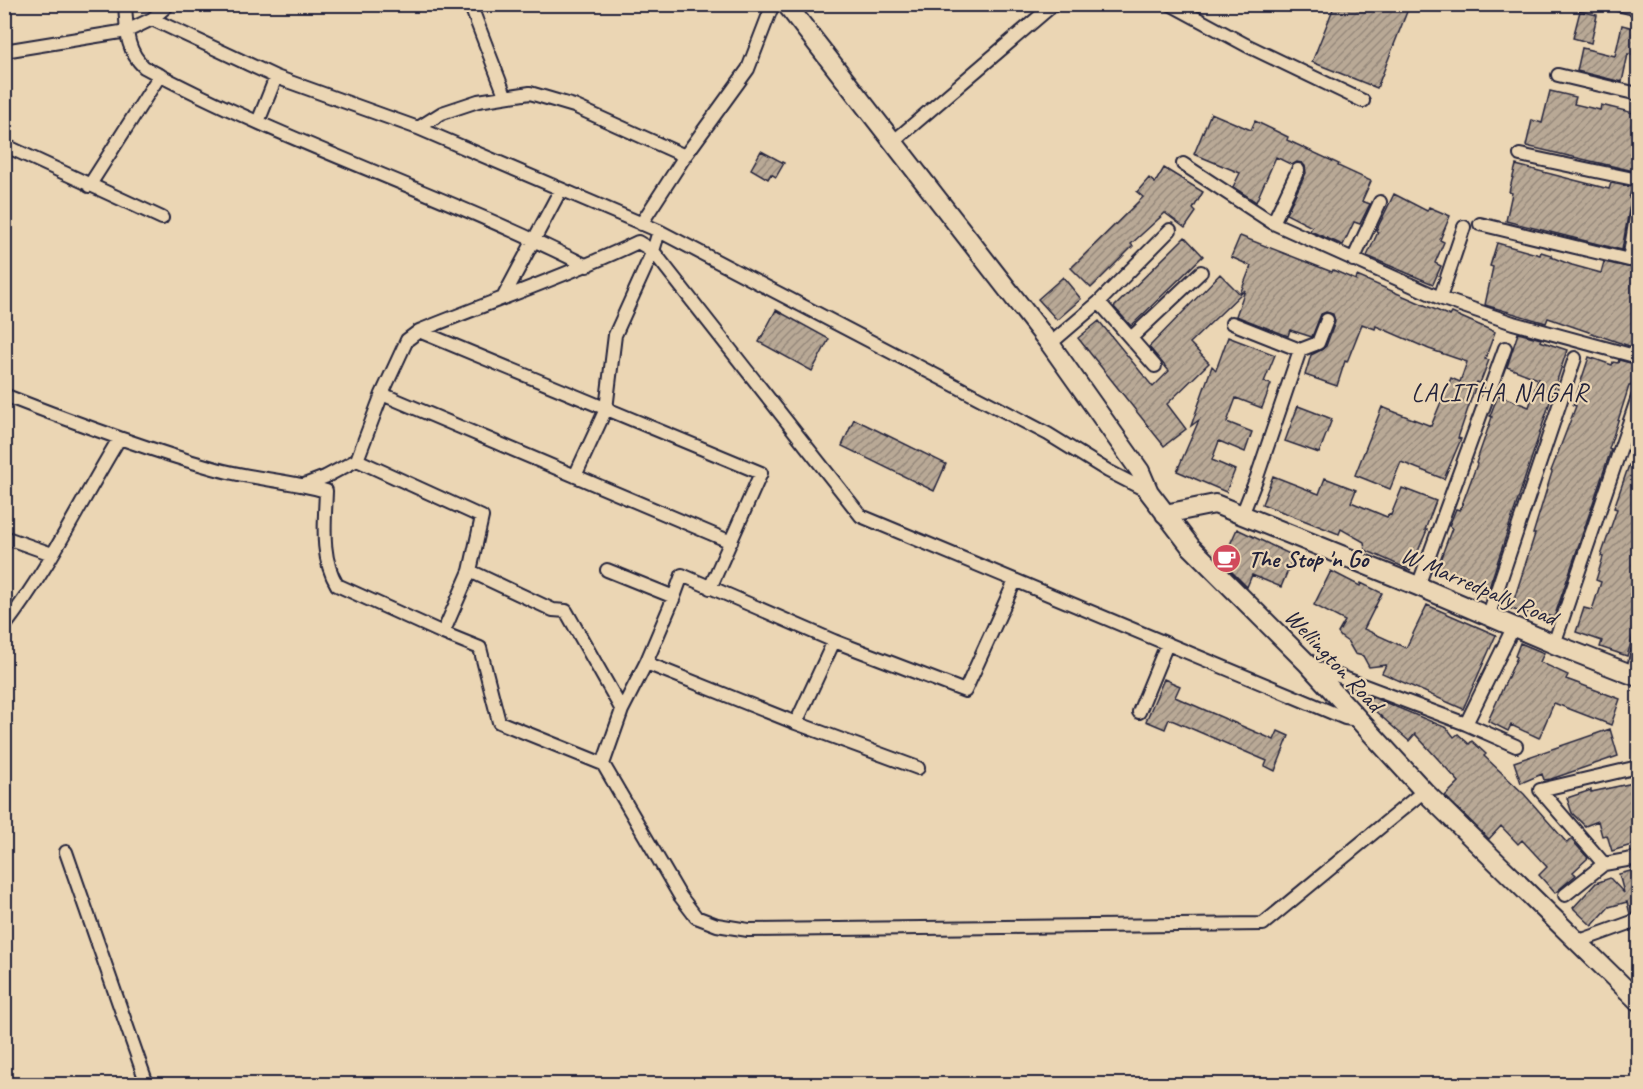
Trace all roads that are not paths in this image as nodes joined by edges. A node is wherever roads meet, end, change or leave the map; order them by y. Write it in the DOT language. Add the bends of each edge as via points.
graph roads {
  1 [pos="125,4"];
  2 [pos="169,4"];
  3 [pos="470,4"];
  4 [pos="773,4"];
  5 [pos="1054,4"];
  6 [pos="1170,4"];
  7 [pos="1619,5"];
  8 [pos="793,7"];
  9 [pos="1638,9"];
  10 [pos="152,19"];
  11 [pos="127,31"];
  12 [pos="4,51"];
  13 [pos="160,75"];
  14 [pos="1558,75"];
  15 [pos="276,77"];
  16 [pos="1638,94"];
  17 [pos="505,95"];
  18 [pos="1363,101"];
  19 [pos="258,122"];
  20 [pos="418,128"];
  21 [pos="893,142"];
  22 [pos="4,145"];
  23 [pos="1520,155"];
  24 [pos="685,156"];
  25 [pos="1183,164"];
  26 [pos="1299,170"];
  27 [pos="1638,180"];
  28 [pos="89,186"];
  29 [pos="561,189"];
  30 [pos="1380,202"];
  31 [pos="1638,205"];
  32 [pos="162,218"];
  33 [pos="1273,223"];
  34 [pos="641,224"];
  35 [pos="1480,224"];
  36 [pos="1464,227"];
  37 [pos="1170,230"];
  38 [pos="659,231"];
  39 [pos="534,239"];
  40 [pos="653,251"];
  41 [pos="1353,260"];
  42 [pos="1634,262"];
  43 [pos="587,266"];
  44 [pos="1201,272"];
  45 [pos="504,296"];
  46 [pos="1440,298"];
  47 [pos="1099,302"];
  48 [pos="1327,320"];
  49 [pos="1232,323"];
  50 [pos="418,331"];
  51 [pos="1131,338"];
  52 [pos="1050,344"];
  53 [pos="1504,348"];
  54 [pos="1300,350"];
  55 [pos="1638,357"];
  56 [pos="1575,358"];
  57 [pos="1155,366"];
  58 [pos="382,394"];
  59 [pos="4,395"];
  60 [pos="1637,403"];
  61 [pos="606,409"];
  62 [pos="119,439"];
  63 [pos="357,460"];
  64 [pos="575,476"];
  65 [pos="304,485"];
  66 [pos="1149,492"];
  67 [pos="1165,514"];
  68 [pos="1242,515"];
  69 [pos="4,537"];
  70 [pos="731,542"];
  71 [pos="52,554"];
  72 [pos="607,570"];
  73 [pos="470,571"];
  74 [pos="1015,581"];
  75 [pos="1418,586"];
  76 [pos="710,588"];
  77 [pos="674,597"];
  78 [pos="1488,617"];
  79 [pos="4,627"];
  80 [pos="1513,628"];
  81 [pos="443,633"];
  82 [pos="834,641"];
  83 [pos="1167,644"];
  84 [pos="1554,644"];
  85 [pos="1638,651"];
  86 [pos="646,663"];
  87 [pos="1308,664"];
  88 [pos="1635,676"];
  89 [pos="622,710"];
  90 [pos="1139,712"];
  91 [pos="1359,720"];
  92 [pos="796,723"];
  93 [pos="1466,723"];
  94 [pos="1516,746"];
  95 [pos="603,764"];
  96 [pos="1638,767"];
  97 [pos="918,768"];
  98 [pos="1424,791"];
  99 [pos="66,852"];
  100 [pos="1638,858"];
  101 [pos="1604,864"];
  102 [pos="1565,895"];
  103 [pos="1638,920"];
  104 [pos="1577,942"];
  105 [pos="1638,1001"];
  106 [pos="147,1084"];
  1 -- 11 [label="street"];
  2 -- 10 [label="street"];
  3 -- 17 [label="street"];
  4 -- 24 [label="street" via="748,69"];
  5 -- 21 [label="street"];
  6 -- 18 [label="street"];
  7 -- 9 [label="street"];
  8 -- 21 [label="main road, Wellington Road"];
  10 -- 11 [label="street"];
  10 -- 15 [label="street"];
  11 -- 12 [label="street"];
  11 -- 13 [label="street" via="135,59"];
  13 -- 19 [label="street"];
  13 -- 28 [label="street"];
  14 -- 16 [label="street"];
  15 -- 19 [label="street"];
  15 -- 20 [label="street"];
  17 -- 20 [label="street" via="442,113"];
  17 -- 24 [label="street" via="530,93 574,106"];
  19 -- 39 [label="street"];
  20 -- 29 [label="street"];
  21 -- 52 [label="main road, Wellington Road"];
  22 -- 28 [label="street"];
  23 -- 27 [label="street"];
  24 -- 34 [label="street"];
  25 -- 33 [label="street"];
  26 -- 33 [label="street"];
  28 -- 32 [label="street"];
  29 -- 34 [label="street"];
  29 -- 39 [label="street"];
  30 -- 41 [label="street"];
  31 -- 42 [label="street"];
  33 -- 41 [label="street"];
  34 -- 38 [label="street"];
  35 -- 42 [label="street"];
  36 -- 46 [label="street"];
  37 -- 47 [label="street"];
  38 -- 40 [label="street"];
  38 -- 66 [label="street" via="1048,434"];
  39 -- 43 [label="street"];
  39 -- 45 [label="street"];
  40 -- 43 [label="street" via="638,242"];
  40 -- 61 [label="street" via="615,335"];
  40 -- 74 [label="street" via="861,516"];
  41 -- 46 [label="street"];
  43 -- 45 [label="street"];
  44 -- 51 [label="street"];
  45 -- 50 [label="street"];
  46 -- 55 [label="street" via="1513,323"];
  47 -- 51 [label="street"];
  47 -- 52 [label="street"];
  48 -- 54 [label="street" via="1318,343"];
  49 -- 54 [label="street"];
  50 -- 58 [label="street" via="407,340"];
  50 -- 61 [label="street"];
  51 -- 57 [label="street"];
  52 -- 66 [label="main road, Wellington Road" via="1140,471"];
  53 -- 75 [label="street"];
  54 -- 68 [label="street"];
  56 -- 78 [label="street"];
  58 -- 63 [label="street"];
  58 -- 64 [label="street"];
  59 -- 62 [label="street"];
  60 -- 84 [label="street"];
  61 -- 64 [label="street"];
  61 -- 70 [label="street" via="760,473"];
  62 -- 65 [label="street" via="215,469"];
  62 -- 71 [label="street"];
  63 -- 65 [label="street"];
  63 -- 73 [label="street" via="482,517"];
  64 -- 70 [label="street"];
  65 -- 81 [label="street" via="326,491 325,544 330,573 337,585"];
  66 -- 67 [label="main road, Wellington Road"];
  67 -- 68 [label="main road, W Marredpally Road" via="1215,504"];
  67 -- 87 [label="main road, Wellington Road" via="1191,547"];
  68 -- 75 [label="main road, W Marredpally Road"];
  69 -- 71 [label="street"];
  70 -- 76 [label="street"];
  71 -- 79 [label="street"];
  72 -- 77 [label="street"];
  73 -- 81 [label="street"];
  73 -- 89 [label="street" via="553,610 567,610"];
  74 -- 82 [label="street" via="965,691"];
  74 -- 83 [label="street"];
  75 -- 78 [label="main road, W Marredpally Road"];
  76 -- 77 [label="street" via="682,575"];
  76 -- 82 [label="street"];
  77 -- 86 [label="street"];
  78 -- 80 [label="main road, W Marredpally Road"];
  80 -- 84 [label="main road, W Marredpally Road"];
  80 -- 93 [label="street"];
  81 -- 95 [label="street" via="480,648 499,722"];
  82 -- 92 [label="street"];
  83 -- 90 [label="street"];
  83 -- 91 [label="street" via="1345,718"];
  84 -- 88 [label="main road, W Marredpally Road"];
  85 -- 88 [label="street"];
  86 -- 89 [label="street"];
  86 -- 92 [label="street"];
  87 -- 91 [label="main road, Wellington Road"];
  87 -- 93 [label="street"];
  89 -- 95 [label="street"];
  91 -- 98 [label="main road, Wellington Road"];
  92 -- 97 [label="street"];
  93 -- 94 [label="street"];
  95 -- 98 [label="street" via="680,897 696,917 748,930 1263,924"];
  96 -- 101 [label="street" via="1540,790"];
  98 -- 104 [label="main road, Wellington Road"];
  99 -- 106 [label="street"];
  100 -- 101 [label="street"];
  101 -- 102 [label="street"];
  103 -- 104 [label="street"];
  104 -- 105 [label="main road, Wellington Road"];
}
